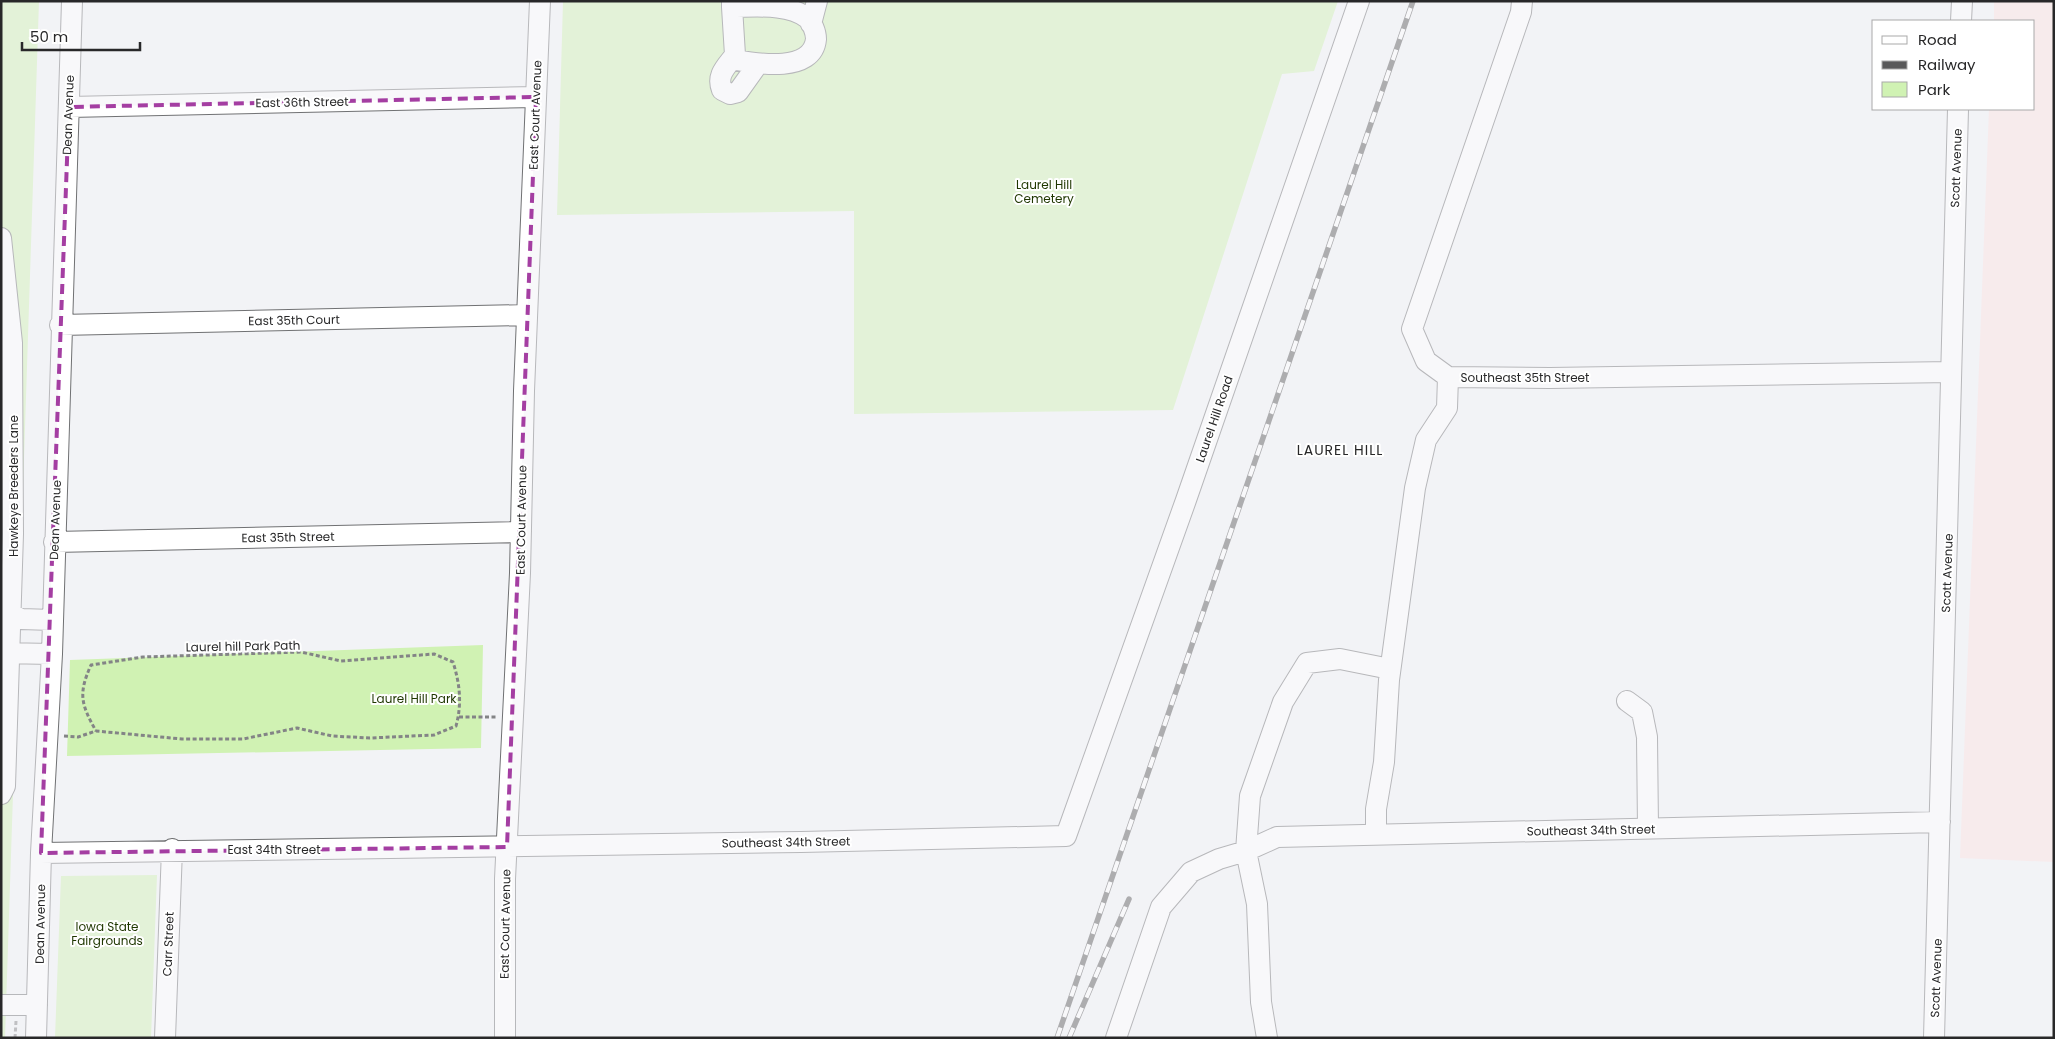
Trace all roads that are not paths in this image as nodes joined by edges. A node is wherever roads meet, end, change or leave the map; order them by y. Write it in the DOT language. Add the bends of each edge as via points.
graph roads {
  1 [pos="72,1"];
  2 [pos="540,1"];
  3 [pos="817,1"];
  4 [pos="1360,1"];
  5 [pos="1522,1"];
  6 [pos="1962,1"];
  7 [pos="732,4"];
  8 [pos="1961,20"];
  9 [pos="811,24"];
  10 [pos="735,55"];
  11 [pos="758,64"];
  12 [pos="536,97"];
  13 [pos="69,107"];
  14 [pos="1958,110"];
  15 [pos="1,238"];
  16 [pos="527,315"];
  17 [pos="60,325"];
  18 [pos="1951,372"];
  19 [pos="1448,377"];
  20 [pos="521,532"];
  21 [pos="54,542"];
  22 [pos="6,614"];
  23 [pos="52,620"];
  24 [pos="6,653"];
  25 [pos="52,654"];
  26 [pos="1390,669"];
  27 [pos="1627,701"];
  28 [pos="1,794"];
  29 [pos="1940,822"];
  30 [pos="1648,828"];
  31 [pos="1376,834"];
  32 [pos="1066,836"];
  33 [pos="507,846"];
  34 [pos="172,849"];
  35 [pos="1246,852"];
  36 [pos="41,853"];
  37 [pos="1,1005"];
  38 [pos="37,1005"];
  39 [pos="1265,1037"];
  40 [pos="36,1038"];
  41 [pos="165,1038"];
  42 [pos="505,1038"];
  43 [pos="1116,1038"];
  44 [pos="1934,1038"];
  1 -- 13 [label="street, Dean Avenue"];
  2 -- 12 [label="street, East Court Avenue"];
  3 -- 9 [label="street"];
  4 -- 32 [label="street, Laurel Hill Road"];
  5 -- 19 [label="street, Southeast 35th Street" via="1521,12 1412,329 1426,361"];
  6 -- 8 [label="street"];
  7 -- 9 [label="street" via="783,8 807,18"];
  7 -- 10 [label="street"];
  9 -- 11 [label="street" via="816,38 813,48 804,58 785,64"];
  10 -- 11 [label="street" via="736,60"];
  10 -- 11 [label="street" via="719,82 722,90 730,94 738,92"];
  12 -- 13 [label="street, East 36th Street"];
  12 -- 16 [label="street, East Court Avenue"];
  13 -- 17 [label="street, Dean Avenue"];
  14 -- 18 [label="street, Scott Avenue"];
  15 -- 22 [label="street, Hawkeye Breeders Lane" via="12,342 13,534"];
  16 -- 17 [label="street, East 35th Court"];
  16 -- 20 [label="street, East Court Avenue"];
  17 -- 21 [label="street, Dean Avenue"];
  18 -- 19 [label="street, Southeast 35th Street"];
  18 -- 29 [label="street, Scott Avenue"];
  19 -- 26 [label="street" via="1446,408 1426,440 1415,488"];
  20 -- 21 [label="street, East 35th Street"];
  20 -- 33 [label="street, East Court Avenue"];
  21 -- 23 [label="street, Dean Avenue"];
  22 -- 23 [label="street" via="21,619"];
  22 -- 24 [label="street, Hawkeye Breeders Lane"];
  23 -- 25 [label="street, Dean Avenue"];
  24 -- 25 [label="street"];
  24 -- 28 [label="street, Hawkeye Breeders Lane" via="5,786"];
  25 -- 36 [label="street, Dean Avenue"];
  26 -- 31 [label="street"];
  26 -- 35 [label="street" via="1340,659 1307,663 1283,702 1250,796"];
  27 -- 30 [label="street" via="1642,712 1647,737"];
  29 -- 30 [label="street, Southeast 34th Street"];
  29 -- 44 [label="street, Scott Avenue"];
  30 -- 31 [label="street, Southeast 34th Street"];
  31 -- 35 [label="street, Southeast 34th Street" via="1277,837"];
  32 -- 33 [label="street, Southeast 34th Street"];
  33 -- 34 [label="street, East 34th Street"];
  33 -- 42 [label="street, East Court Avenue"];
  34 -- 36 [label="street, East 34th Street"];
  34 -- 41 [label="street, Carr Street"];
  35 -- 39 [label="street" via="1256,904"];
  35 -- 43 [label="street, Southeast 34th Street" via="1219,859 1191,872 1161,907"];
  36 -- 38 [label="street, Dean Avenue"];
  37 -- 38 [label="street"];
  38 -- 40 [label="street, Dean Avenue"];
}
